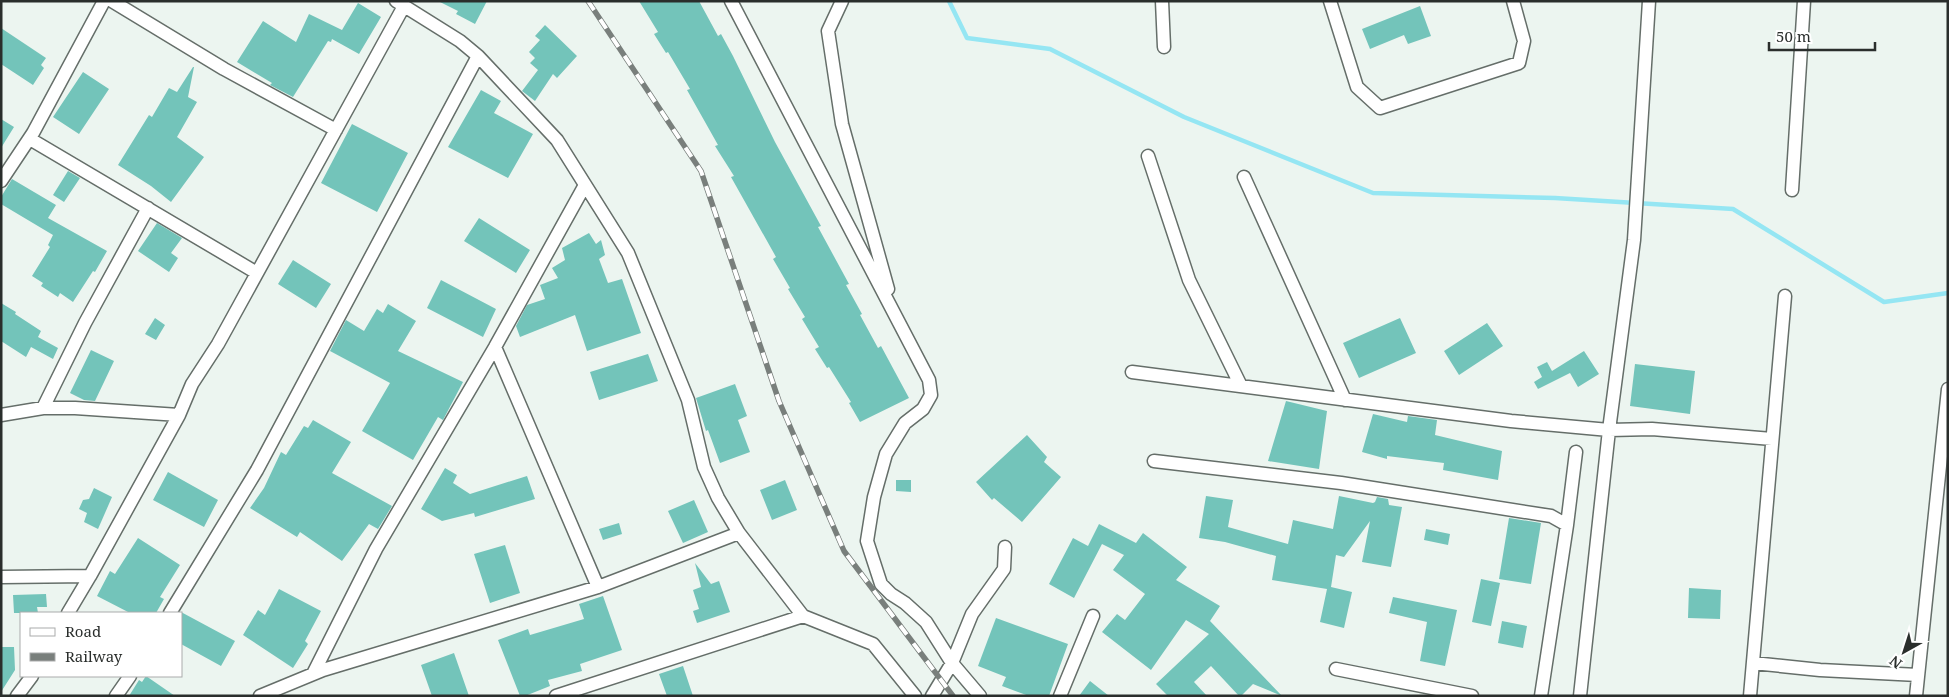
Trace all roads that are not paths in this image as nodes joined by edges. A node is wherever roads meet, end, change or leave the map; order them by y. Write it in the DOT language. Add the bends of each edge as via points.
graph roads {
  1 [pos="104,1"];
  2 [pos="112,1"];
  3 [pos="731,1"];
  4 [pos="842,1"];
  5 [pos="1162,1"];
  6 [pos="1330,1"];
  7 [pos="1513,1"];
  8 [pos="1649,1"];
  9 [pos="1804,1"];
  10 [pos="400,4"];
  11 [pos="1164,47"];
  12 [pos="478,56"];
  13 [pos="336,130"];
  14 [pos="30,139"];
  15 [pos="1148,156"];
  16 [pos="1244,177"];
  17 [pos="1,181"];
  18 [pos="585,185"];
  19 [pos="1792,190"];
  20 [pos="148,208"];
  21 [pos="257,273"];
  22 [pos="1785,296"];
  23 [pos="895,314"];
  24 [pos="495,346"];
  25 [pos="1132,372"];
  26 [pos="1241,386"];
  27 [pos="1948,389"];
  28 [pos="1345,400"];
  29 [pos="43,408"];
  30 [pos="179,415"];
  31 [pos="1,416"];
  32 [pos="1608,430"];
  33 [pos="1772,439"];
  34 [pos="1576,452"];
  35 [pos="1154,461"];
  36 [pos="1567,525"];
  37 [pos="740,533"];
  38 [pos="1005,547"];
  39 [pos="1,576"];
  40 [pos="90,576"];
  41 [pos="598,587"];
  42 [pos="69,612"];
  43 [pos="171,612"];
  44 [pos="803,616"];
  45 [pos="1094,616"];
  46 [pos="952,663"];
  47 [pos="1753,664"];
  48 [pos="1336,669"];
  49 [pos="312,674"];
  50 [pos="1918,675"];
  51 [pos="31,677"];
  52 [pos="129,677"];
  53 [pos="17,696"];
  54 [pos="116,696"];
  55 [pos="260,696"];
  56 [pos="556,696"];
  57 [pos="915,696"];
  58 [pos="932,696"];
  59 [pos="980,696"];
  60 [pos="1060,696"];
  61 [pos="1472,696"];
  62 [pos="1542,696"];
  63 [pos="1580,696"];
  64 [pos="1750,696"];
  65 [pos="1916,696"];
  1 -- 14 [label="street"];
  2 -- 13 [label="street" via="224,69"];
  3 -- 23 [label="street"];
  4 -- 23 [label="street" via="828,31 842,124"];
  5 -- 11 [label="street"];
  6 -- 7 [label="street" via="1357,87 1380,108 1519,63 1524,41"];
  8 -- 32 [label="street" via="1634,240"];
  9 -- 19 [label="street"];
  10 -- 12 [label="street"];
  10 -- 13 [label="street"];
  12 -- 18 [label="street" via="557,140"];
  12 -- 43 [label="street" via="257,470"];
  13 -- 21 [label="street"];
  14 -- 17 [label="street"];
  14 -- 20 [label="street"];
  15 -- 26 [label="street" via="1189,280"];
  16 -- 28 [label="street"];
  18 -- 24 [label="street"];
  18 -- 37 [label="street" via="628,253 688,400 704,467 718,498"];
  20 -- 21 [label="street"];
  20 -- 29 [label="street"];
  21 -- 30 [label="street" via="192,384"];
  22 -- 33 [label="street"];
  23 -- 46 [label="street" via="929,380 931,395 923,409 905,423 886,454 874,497 867,541 881,584 926,622"];
  24 -- 41 [label="street"];
  24 -- 49 [label="street" via="376,549"];
  25 -- 26 [label="street"];
  26 -- 28 [label="street"];
  27 -- 50 [label="street"];
  28 -- 32 [label="street"];
  29 -- 30 [label="street"];
  29 -- 31 [label="street"];
  30 -- 40 [label="street"];
  32 -- 33 [label="street" via="1652,429"];
  32 -- 63 [label="street"];
  33 -- 47 [label="street"];
  34 -- 36 [label="street"];
  35 -- 36 [label="street" via="1341,483 1551,516"];
  36 -- 62 [label="street"];
  37 -- 41 [label="street"];
  37 -- 44 [label="street"];
  38 -- 46 [label="street" via="1004,569 972,614"];
  39 -- 40 [label="street"];
  40 -- 42 [label="street"];
  41 -- 49 [label="street"];
  44 -- 56 [label="street"];
  44 -- 57 [label="street" via="873,644"];
  45 -- 60 [label="street"];
  46 -- 58 [label="street"];
  46 -- 59 [label="street"];
  47 -- 50 [label="street"];
  47 -- 64 [label="street"];
  48 -- 61 [label="street"];
  49 -- 55 [label="street"];
  50 -- 65 [label="street"];
  51 -- 53 [label="street"];
  52 -- 54 [label="street"];
}
